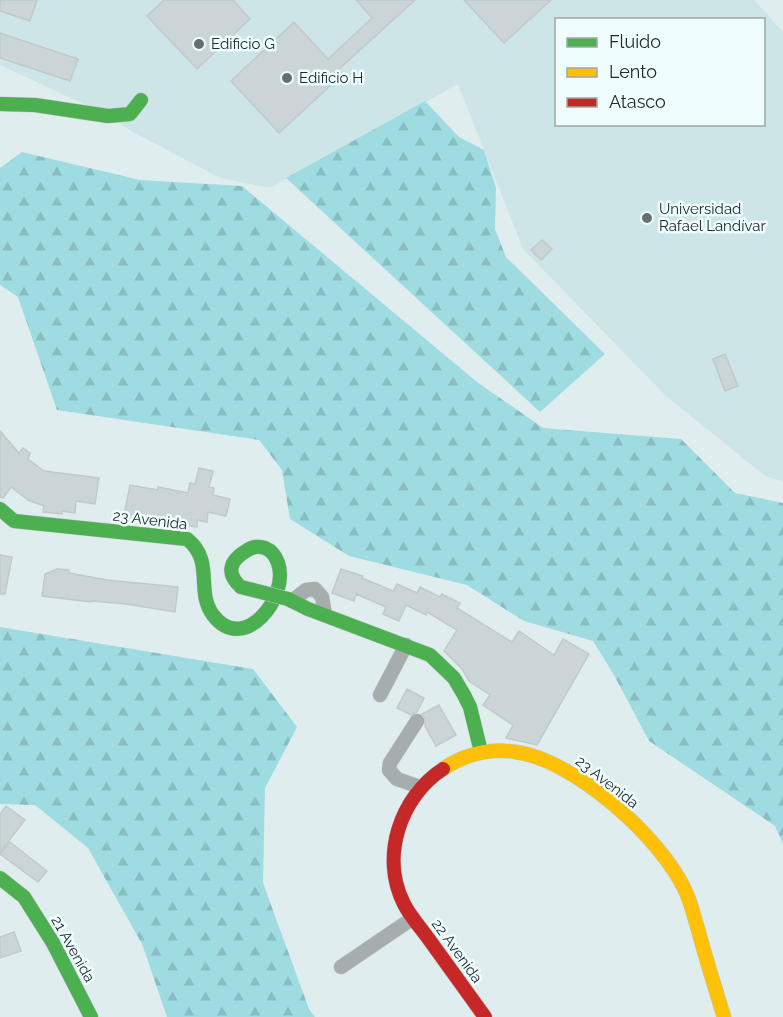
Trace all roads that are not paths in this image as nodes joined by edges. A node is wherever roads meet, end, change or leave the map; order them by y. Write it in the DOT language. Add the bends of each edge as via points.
graph roads {
  1 [pos="141,100"];
  2 [pos="0,104"];
  3 [pos="0,509"];
  4 [pos="7,521"];
  5 [pos="290,600"];
  6 [pos="325,615"];
  7 [pos="406,645"];
  8 [pos="380,695"];
  9 [pos="417,721"];
  10 [pos="481,752"];
  11 [pos="420,787"];
  12 [pos="0,878"];
  13 [pos="413,918"];
  14 [pos="341,967"];
  15 [pos="91,1017"];
  16 [pos="485,1017"];
  17 [pos="724,1017"];
  1 -- 2 [label="street" via="130,114 108,116"];
  3 -- 4 [label="street, 23 Avenida"];
  4 -- 5 [label="street, 23 Avenida, bridge" via="187,539 194,543 202,558 205,601 210,610 222,623 236,627 259,622 271,609 280,572 277,558 262,546 238,556 231,569 232,577 241,587"];
  5 -- 6 [label="street, 23 Avenida"];
  5 -- 6 [label="street" via="306,590 315,590 322,597"];
  6 -- 7 [label="street, 23 Avenida"];
  7 -- 8 [label="street"];
  7 -- 10 [label="street, 23 Avenida" via="430,655 454,678 470,707"];
  9 -- 11 [label="street" via="389,770 398,779"];
  10 -- 11 [label="street, 22 Avenida" via="448,764"];
  10 -- 17 [label="street, 23 Avenida" via="519,753 555,764 626,816 658,849 686,891"];
  11 -- 13 [label="street, 22 Avenida" via="401,817 394,852 396,878"];
  12 -- 15 [label="street, 21 Avenida" via="24,897"];
  13 -- 14 [label="street"];
  13 -- 16 [label="street, 22 Avenida"];
}
